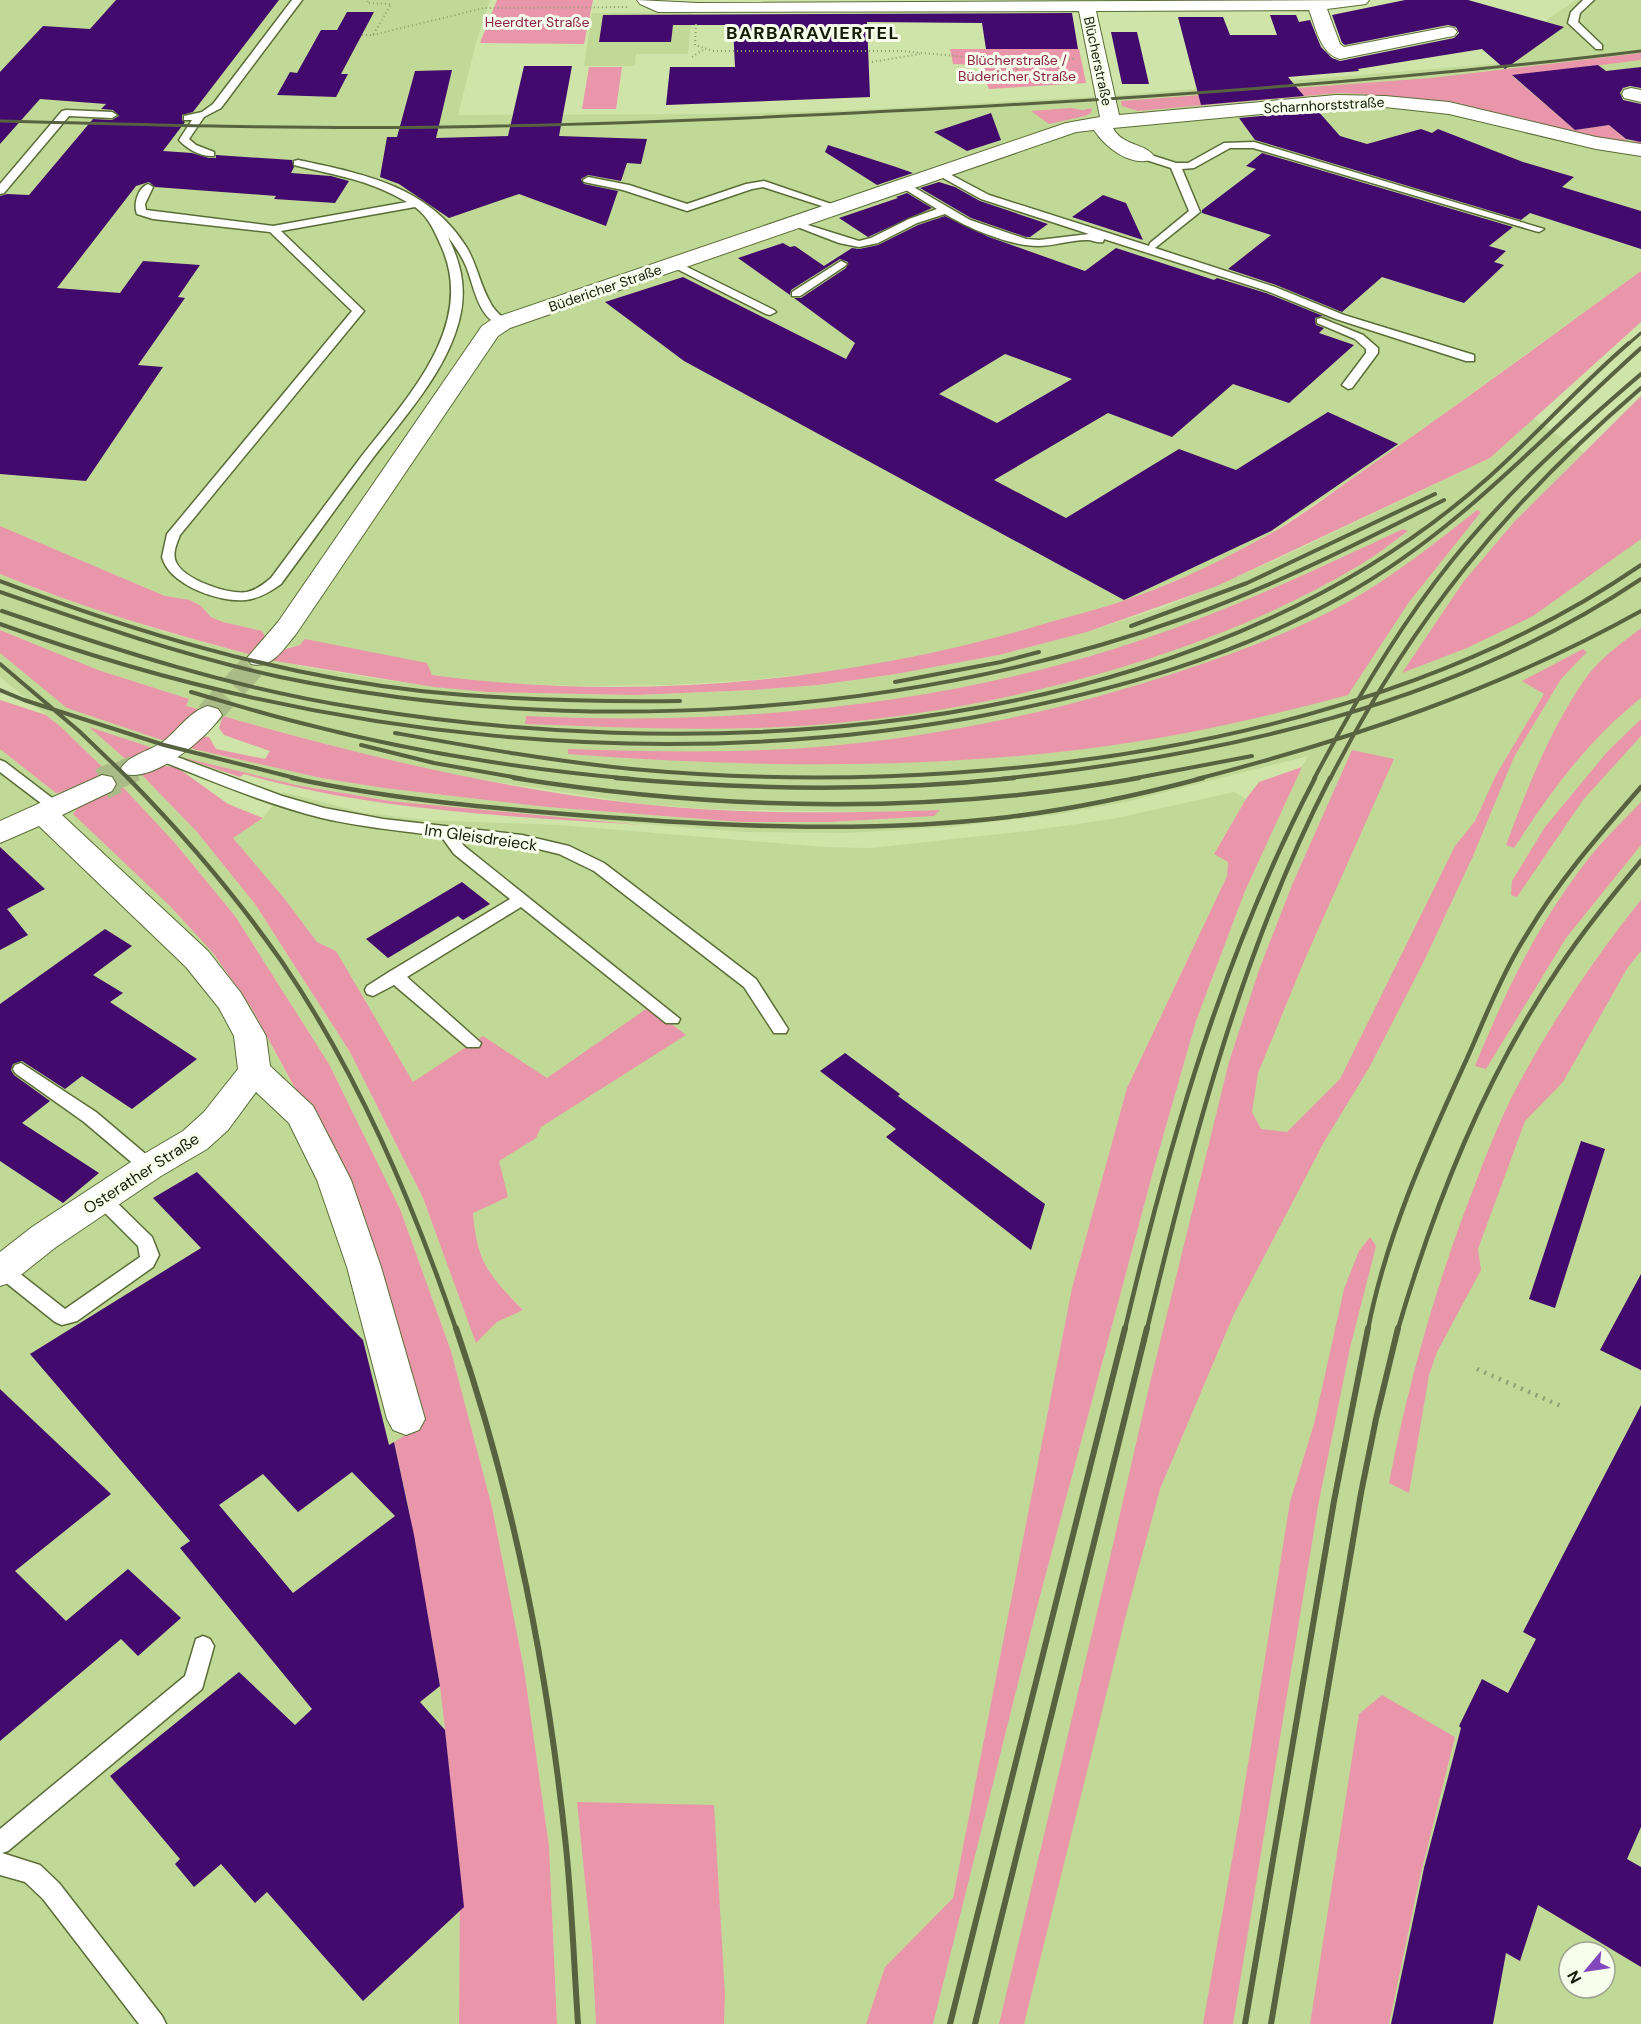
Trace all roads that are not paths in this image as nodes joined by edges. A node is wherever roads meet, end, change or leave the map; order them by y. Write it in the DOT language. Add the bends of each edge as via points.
graph roads {
  1 [pos="297,0"];
  2 [pos="1360,0"];
  3 [pos="1589,0"];
  4 [pos="649,2"];
  5 [pos="1086,3"];
  6 [pos="1316,5"];
  7 [pos="1448,32"];
  8 [pos="1599,47"];
  9 [pos="112,115"];
  10 [pos="200,115"];
  11 [pos="188,118"];
  12 [pos="1106,122"];
  13 [pos="184,140"];
  14 [pos="1641,150"];
  15 [pos="175,152"];
  16 [pos="210,154"];
  17 [pos="1144,156"];
  18 [pos="298,163"];
  19 [pos="1175,166"];
  20 [pos="940,172"];
  21 [pos="588,180"];
  22 [pos="905,184"];
  23 [pos="148,187"];
  24 [pos="0,191"];
  25 [pos="985,197"];
  26 [pos="419,203"];
  27 [pos="838,208"];
  28 [pos="946,210"];
  29 [pos="431,214"];
  30 [pos="792,224"];
  31 [pos="273,229"];
  32 [pos="1539,230"];
  33 [pos="1090,237"];
  34 [pos="1154,245"];
  35 [pos="675,264"];
  36 [pos="841,264"];
  37 [pos="796,294"];
  38 [pos="770,312"];
  39 [pos="1335,321"];
  40 [pos="502,323"];
  41 [pos="1470,358"];
  42 [pos="1348,385"];
  43 [pos="260,658"];
  44 [pos="208,715"];
  45 [pos="161,756"];
  46 [pos="0,765"];
  47 [pos="135,768"];
  48 [pos="102,784"];
  49 [pos="48,810"];
  50 [pos="446,832"];
  51 [pos="0,833"];
  52 [pos="522,899"];
  53 [pos="395,976"];
  54 [pos="373,990"];
  55 [pos="672,1019"];
  56 [pos="780,1029"];
  57 [pos="473,1043"];
  58 [pos="21,1069"];
  59 [pos="254,1071"];
  60 [pos="149,1167"];
  61 [pos="102,1199"];
  62 [pos="4,1264"];
  63 [pos="406,1419"];
  64 [pos="203,1646"];
  65 [pos="0,1843"];
  66 [pos="0,1864"];
  67 [pos="154,2024"];
  1 -- 10 [label="lane" via="217,106"];
  2 -- 6 [label="street"];
  3 -- 8 [label="lane" via="1575,11 1573,23"];
  4 -- 5 [label="street" via="668,8"];
  5 -- 6 [label="street"];
  5 -- 12 [label="street, Blücherstraße"];
  6 -- 7 [label="street" via="1332,46 1340,53"];
  9 -- 24 [label="lane" via="66,114"];
  10 -- 11 [label="lane"];
  10 -- 13 [label="lane"];
  12 -- 14 [label="street, Scharnhorststraße" via="1336,101 1391,101 1464,110 1561,136"];
  12 -- 17 [label="street" via="1105,135 1112,142"];
  12 -- 20 [label="street, Büdericher Straße" via="1064,130"];
  13 -- 15 [label="lane"];
  13 -- 16 [label="lane"];
  17 -- 19 [label="lane"];
  18 -- 26 [label="lane" via="365,177"];
  19 -- 32 [label="lane" via="1196,164 1228,145 1254,145"];
  19 -- 34 [label="lane" via="1195,212"];
  20 -- 22 [label="street, Büdericher Straße"];
  20 -- 25 [label="lane"];
  21 -- 27 [label="lane" via="625,187 687,208 764,184"];
  22 -- 27 [label="street, Büdericher Straße"];
  22 -- 28 [label="lane"];
  23 -- 31 [label="lane" via="140,204 141,212"];
  25 -- 33 [label="lane"];
  25 -- 39 [label="lane" via="1260,286"];
  26 -- 29 [label="lane"];
  26 -- 31 [label="lane"];
  27 -- 30 [label="street, Büdericher Straße"];
  28 -- 30 [label="lane" via="913,221 874,242 859,244"];
  28 -- 33 [label="lane" via="966,222 1032,243"];
  29 -- 31 [label="lane" via="452,260 458,290 452,325 436,359 276,582 242,596 212,591 187,580 171,565 168,550 174,534 358,311"];
  29 -- 40 [label="lane" via="452,232 469,261 484,305"];
  30 -- 35 [label="street, Büdericher Straße"];
  33 -- 39 [label="lane"];
  35 -- 38 [label="lane"];
  35 -- 40 [label="street, Büdericher Straße"];
  36 -- 37 [label="lane"];
  39 -- 41 [label="lane"];
  39 -- 42 [label="lane" via="1372,348"];
  40 -- 43 [label="street, Büdericher Straße" via="490,331 287,628"];
  44 -- 45 [label="street"];
  45 -- 47 [label="street"];
  45 -- 50 [label="lane, Im Gleisdreieck" via="323,813"];
  46 -- 49 [label="lane"];
  48 -- 49 [label="street"];
  49 -- 51 [label="street"];
  49 -- 59 [label="street" via="197,959 230,1001 250,1036"];
  50 -- 52 [label="lane" via="459,850"];
  50 -- 56 [label="lane, Im Gleisdreieck" via="522,840 564,850 599,867 750,983"];
  52 -- 53 [label="lane"];
  52 -- 55 [label="lane"];
  53 -- 54 [label="lane"];
  53 -- 57 [label="lane"];
  58 -- 60 [label="lane" via="90,1117"];
  59 -- 60 [label="street, Osterather Straße" via="216,1121 195,1140"];
  59 -- 63 [label="street" via="301,1115 334,1180 364,1267"];
  60 -- 61 [label="street, Osterather Straße"];
  61 -- 62 [label="street, Osterather Straße"];
  61 -- 62 [label="lane" via="146,1242 150,1255 147,1262 70,1316 62,1317"];
  64 -- 65 [label="lane" via="194,1682"];
  66 -- 67 [label="lane" via="32,1874 51,1891"];
}
